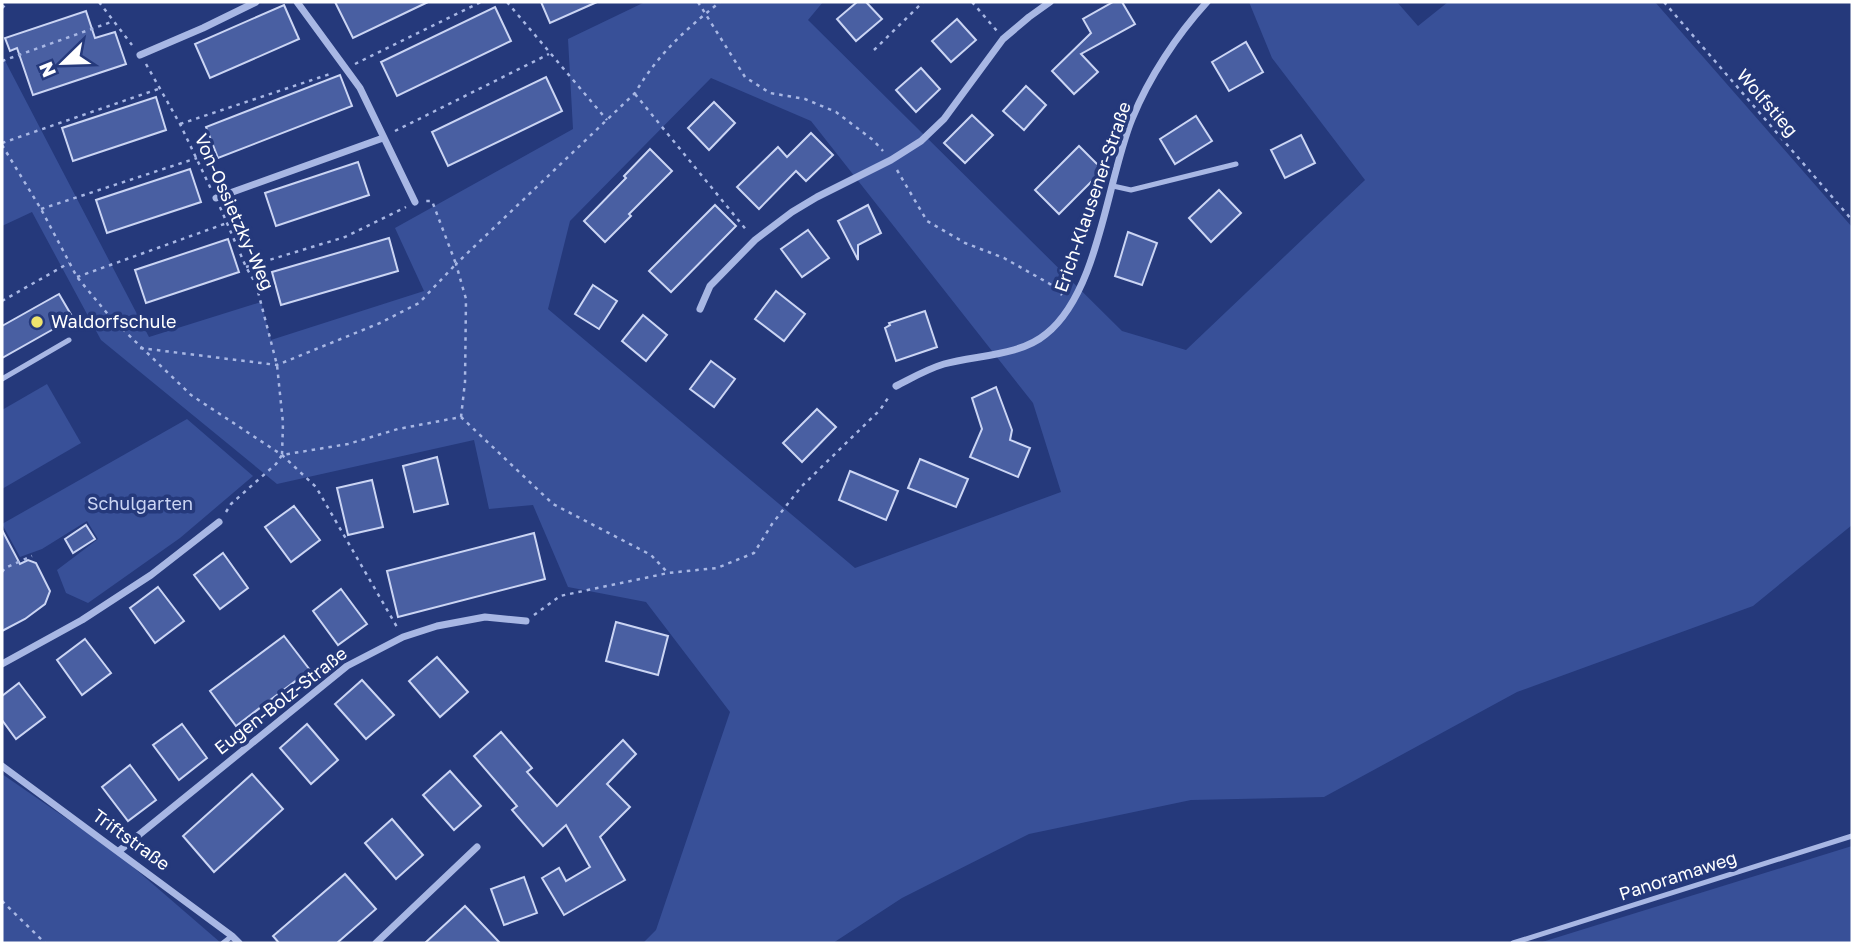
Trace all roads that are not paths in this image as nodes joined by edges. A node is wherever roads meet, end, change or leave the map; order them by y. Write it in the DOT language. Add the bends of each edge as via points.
graph roads {
  1 [pos="256,2"];
  2 [pos="297,2"];
  3 [pos="1050,2"];
  4 [pos="1207,2"];
  5 [pos="141,55"];
  6 [pos="383,138"];
  7 [pos="1237,164"];
  8 [pos="1113,186"];
  9 [pos="216,198"];
  10 [pos="415,202"];
  11 [pos="700,309"];
  12 [pos="69,340"];
  13 [pos="2,380"];
  14 [pos="896,386"];
  15 [pos="219,522"];
  16 [pos="526,621"];
  17 [pos="2,664"];
  18 [pos="2,766"];
  19 [pos="1852,836"];
  20 [pos="477,847"];
  21 [pos="119,851"];
  22 [pos="232,936"];
  23 [pos="223,943"];
  24 [pos="239,943"];
  25 [pos="376,943"];
  26 [pos="1513,943"];
  1 -- 5 [label="street"];
  2 -- 6 [label="street" via="347,68"];
  3 -- 11 [label="street" via="1003,39 944,119 921,141 817,197 755,240 710,286"];
  4 -- 8 [label="street, Erich-Klausener-Straße" via="1178,37 1132,119"];
  6 -- 9 [label="street"];
  6 -- 10 [label="street"];
  7 -- 8 [label="lane" via="1131,190"];
  8 -- 14 [label="street, Erich-Klausener-Straße" via="1082,287 1062,320 1044,337 1021,347 946,364"];
  12 -- 13 [label="lane"];
  15 -- 17 [label="street" via="82,620"];
  16 -- 21 [label="street, Eugen-Bolz-Straße" via="485,617 437,626 403,637 347,666"];
  18 -- 21 [label="street, Triftstraße"];
  19 -- 26 [label="lane, Panoramaweg"];
  20 -- 25 [label="street"];
  21 -- 22 [label="street, Triftstraße"];
  22 -- 23 [label="lane"];
  22 -- 24 [label="street, Triftstraße"];
}
